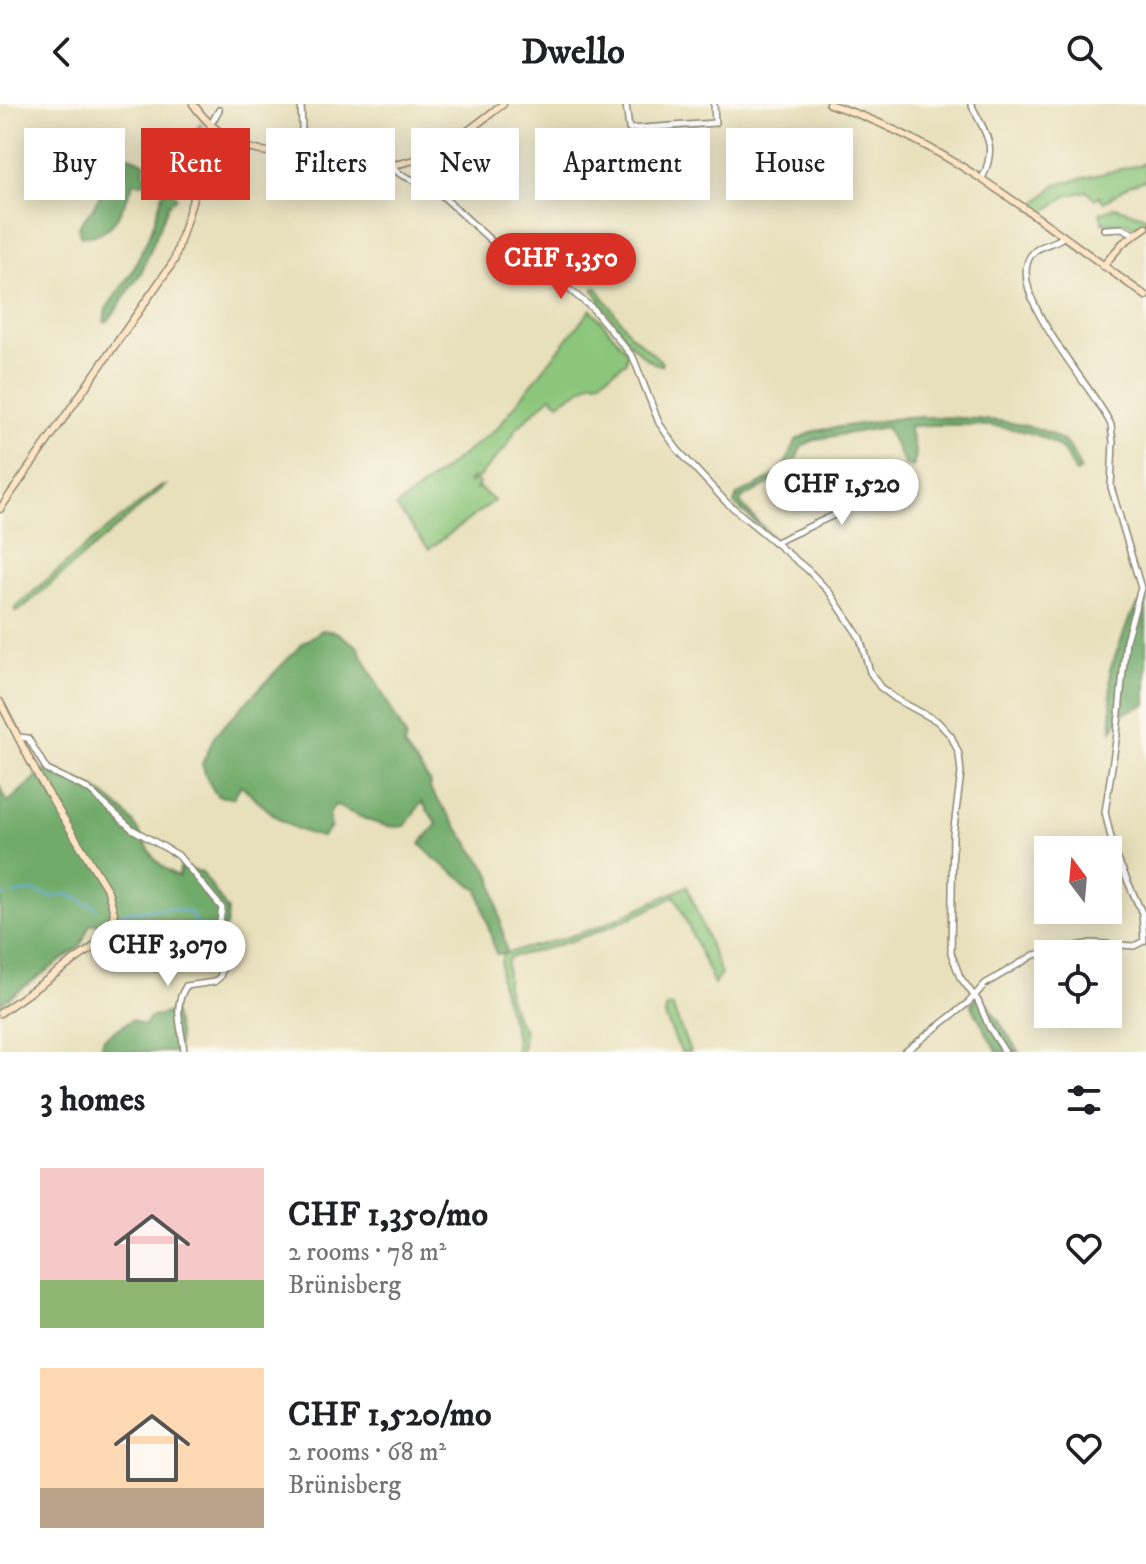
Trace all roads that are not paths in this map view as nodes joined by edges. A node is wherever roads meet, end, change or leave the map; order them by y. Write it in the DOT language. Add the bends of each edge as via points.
graph roads {
  1 [pos="193,104"];
  2 [pos="301,104"];
  3 [pos="503,104"];
  4 [pos="626,104"];
  5 [pos="714,104"];
  6 [pos="829,104"];
  7 [pos="971,104"];
  8 [pos="219,110"];
  9 [pos="211,124"];
  10 [pos="300,128"];
  11 [pos="266,150"];
  12 [pos="395,165"];
  13 [pos="395,170"];
  14 [pos="982,179"];
  15 [pos="1146,227"];
  16 [pos="1104,229"];
  17 [pos="1134,234"];
  18 [pos="1063,237"];
  19 [pos="1103,266"];
  20 [pos="1146,296"];
  21 [pos="914,494"];
  22 [pos="0,509"];
  23 [pos="774,543"];
  24 [pos="0,702"];
  25 [pos="18,737"];
  26 [pos="1145,928"];
  27 [pos="974,997"];
  28 [pos="0,1013"];
  29 [pos="184,1052"];
  30 [pos="905,1052"];
  31 [pos="1005,1052"];
  1 -- 9 [label="main road"];
  2 -- 10 [label="street"];
  3 -- 12 [label="main road" via="430,155"];
  4 -- 5 [label="street" via="629,129 715,123"];
  6 -- 14 [label="main road" via="887,125"];
  7 -- 14 [label="street" via="991,148"];
  8 -- 9 [label="street"];
  9 -- 11 [label="main road" via="242,147"];
  9 -- 22 [label="main road" via="169,269"];
  13 -- 23 [label="street" via="437,191 484,235 592,308 636,362 654,414 670,440 715,492"];
  14 -- 18 [label="main road"];
  15 -- 17 [label="main road"];
  16 -- 17 [label="street"];
  17 -- 19 [label="main road"];
  18 -- 19 [label="main road"];
  18 -- 26 [label="street" via="1036,249 1027,261 1027,284 1041,318 1111,425 1111,487 1141,585 1126,640 1105,812 1114,851"];
  19 -- 20 [label="main road"];
  21 -- 23 [label="street" via="912,479"];
  23 -- 27 [label="street" via="830,593 860,638 880,687 937,721 951,736 960,758 950,947 956,970"];
  24 -- 25 [label="main road"];
  25 -- 28 [label="main road" via="108,891 114,913 107,934 92,948"];
  25 -- 29 [label="street" via="28,738 47,770 88,789 132,829 178,855 222,908 220,977 186,986 179,997"];
  26 -- 27 [label="street" via="1144,941 1137,946 1091,943 1034,955 985,984"];
  27 -- 30 [label="street"];
  27 -- 31 [label="street"];
}
